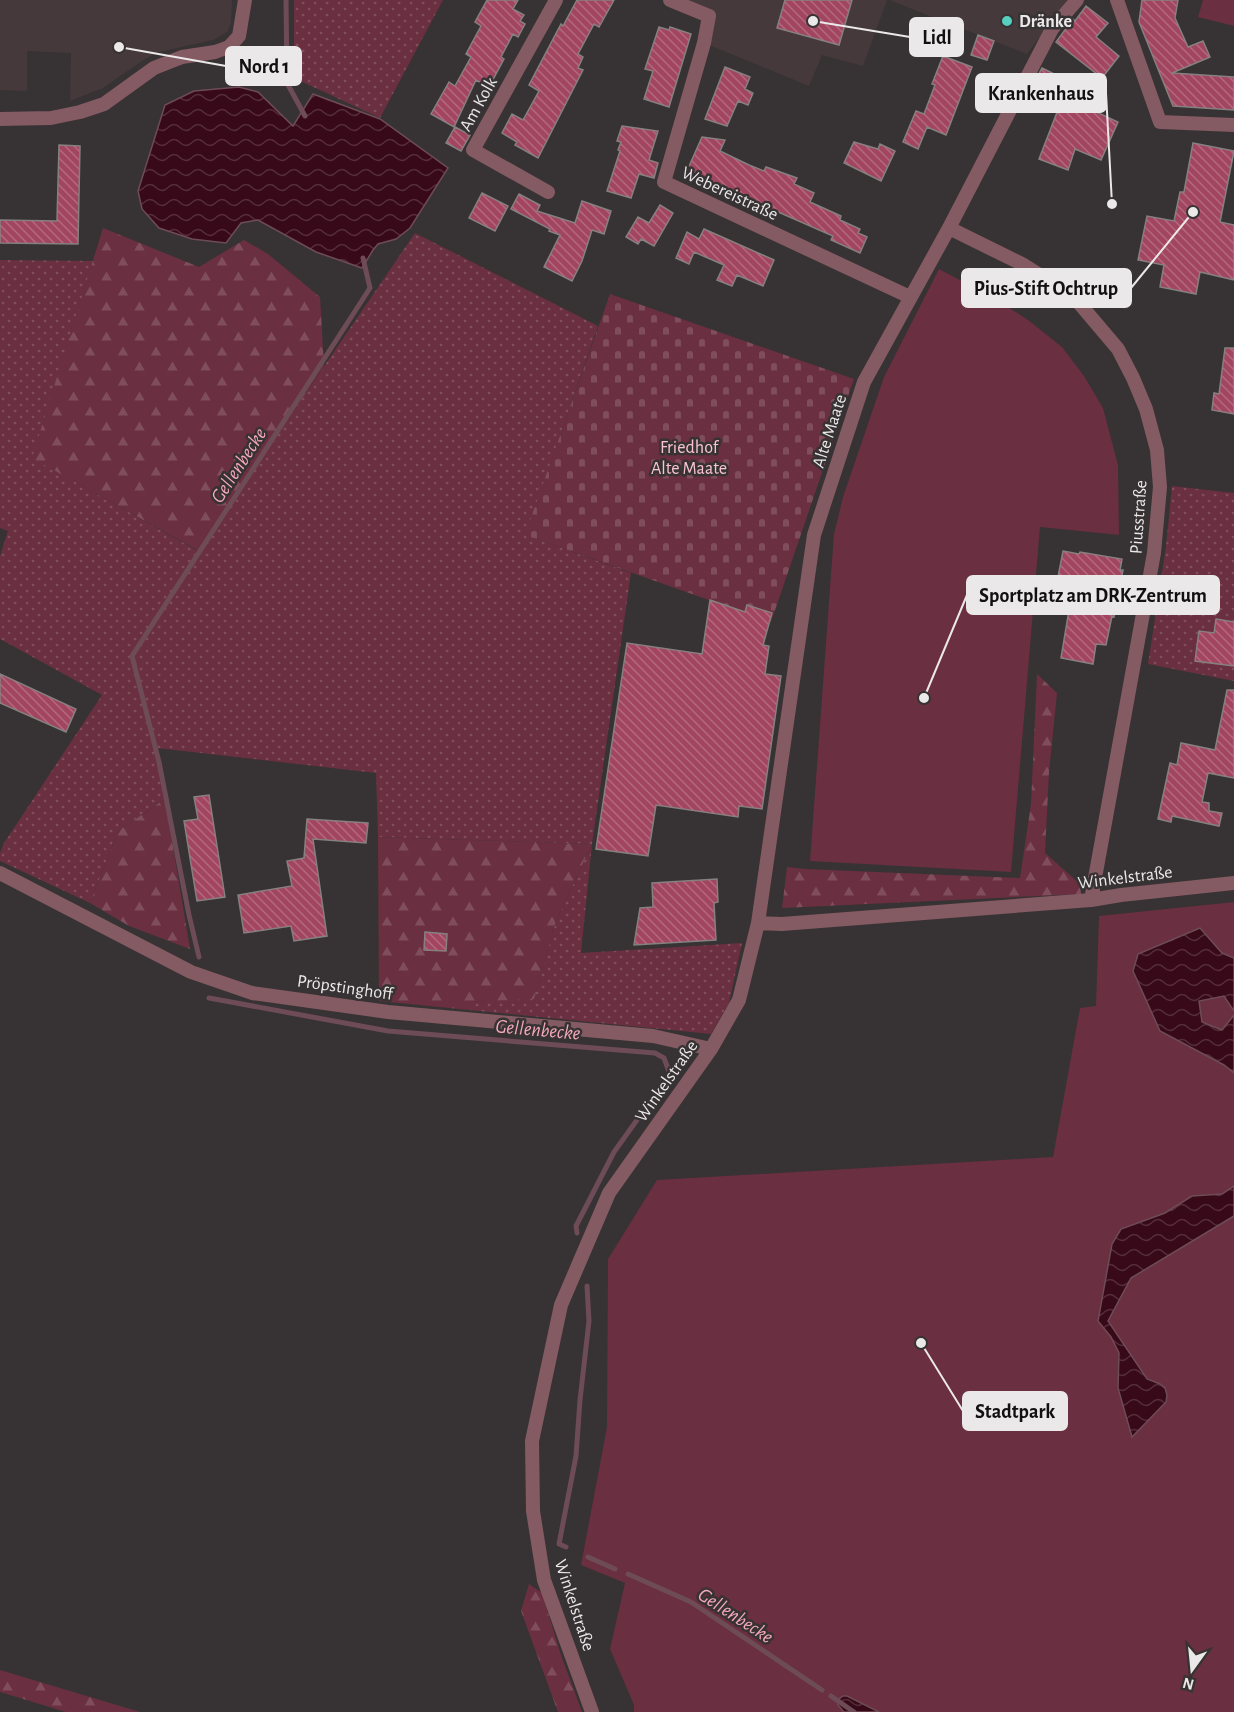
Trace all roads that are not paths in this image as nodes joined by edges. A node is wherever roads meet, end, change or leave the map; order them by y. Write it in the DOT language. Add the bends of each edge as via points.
graph roads {
  1 [pos="245,0"];
  2 [pos="556,0"];
  3 [pos="670,0"];
  4 [pos="1077,0"];
  5 [pos="1117,0"];
  6 [pos="0,119"];
  7 [pos="1234,125"];
  8 [pos="548,192"];
  9 [pos="949,228"];
  10 [pos="910,297"];
  11 [pos="0,873"];
  12 [pos="1234,883"];
  13 [pos="1091,900"];
  14 [pos="758,923"];
  15 [pos="711,1049"];
  16 [pos="592,1712"];
  1 -- 6 [label="street" via="239,36 229,47 182,57 154,68 104,104 80,112 51,118"];
  2 -- 8 [label="street, Am Kolk" via="473,150"];
  3 -- 10 [label="street, Webereistraße" via="709,16 664,182"];
  4 -- 9 [label="street, Alte Maate" via="1052,29"];
  5 -- 7 [label="street" via="1160,122"];
  9 -- 10 [label="street, Alte Maate"];
  9 -- 13 [label="street, Piusstraße" via="1022,264 1079,303 1118,350 1133,378 1157,450 1160,487 1155,553"];
  10 -- 14 [label="street, Alte Maate" via="864,382 814,535"];
  11 -- 15 [label="street, Pröpstinghoff" via="191,972 252,993 388,1012 653,1036"];
  12 -- 13 [label="street, Winkelstraße"];
  13 -- 14 [label="street, Winkelstraße"];
  14 -- 15 [label="street, Winkelstraße" via="739,1000"];
  15 -- 16 [label="street, Winkelstraße" via="609,1193 561,1305 532,1441 533,1511 544,1580"];
}
